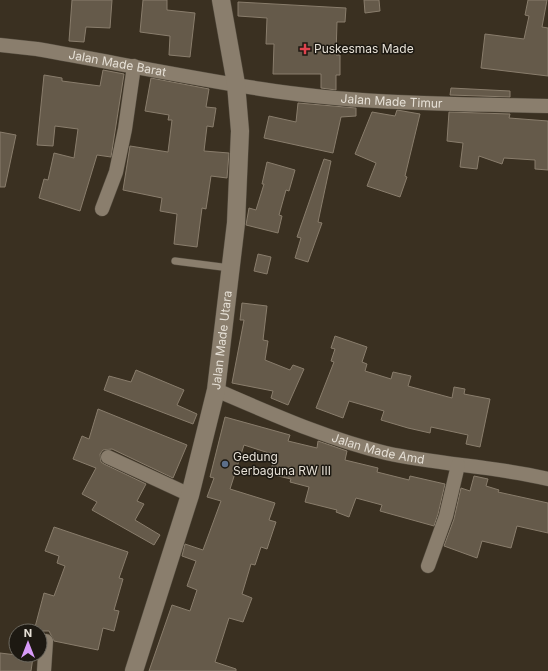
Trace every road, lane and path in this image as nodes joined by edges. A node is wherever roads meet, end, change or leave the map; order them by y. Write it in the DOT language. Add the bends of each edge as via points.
graph roads {
  1 [pos="221,0"];
  2 [pos="0,45"];
  3 [pos="134,66"];
  4 [pos="236,84"];
  5 [pos="548,106"];
  6 [pos="102,209"];
  7 [pos="175,261"];
  8 [pos="230,268"];
  9 [pos="216,390"];
  10 [pos="108,457"];
  11 [pos="458,465"];
  12 [pos="548,479"];
  13 [pos="190,495"];
  14 [pos="428,566"];
  15 [pos="134,671"];
  1 -- 4 [label="street, Jalan Made Utara"];
  2 -- 3 [label="street, Jalan Made Barat"];
  3 -- 4 [label="street, Jalan Made Barat"];
  3 -- 6 [label="street" via="116,172"];
  4 -- 5 [label="street, Jalan Made Timur" via="328,97 448,104"];
  4 -- 8 [label="street, Jalan Made Utara" via="240,131 236,223"];
  7 -- 8 [label="lane"];
  8 -- 9 [label="street, Jalan Made Utara"];
  9 -- 11 [label="street, Jalan Made Amd" via="342,442"];
  9 -- 13 [label="street, Jalan Made Utara"];
  10 -- 13 [label="street"];
  11 -- 12 [label="street, Jalan Made Amd" via="522,472"];
  11 -- 14 [label="street" via="446,516"];
  13 -- 15 [label="street, Jalan Made Utara"];
}
